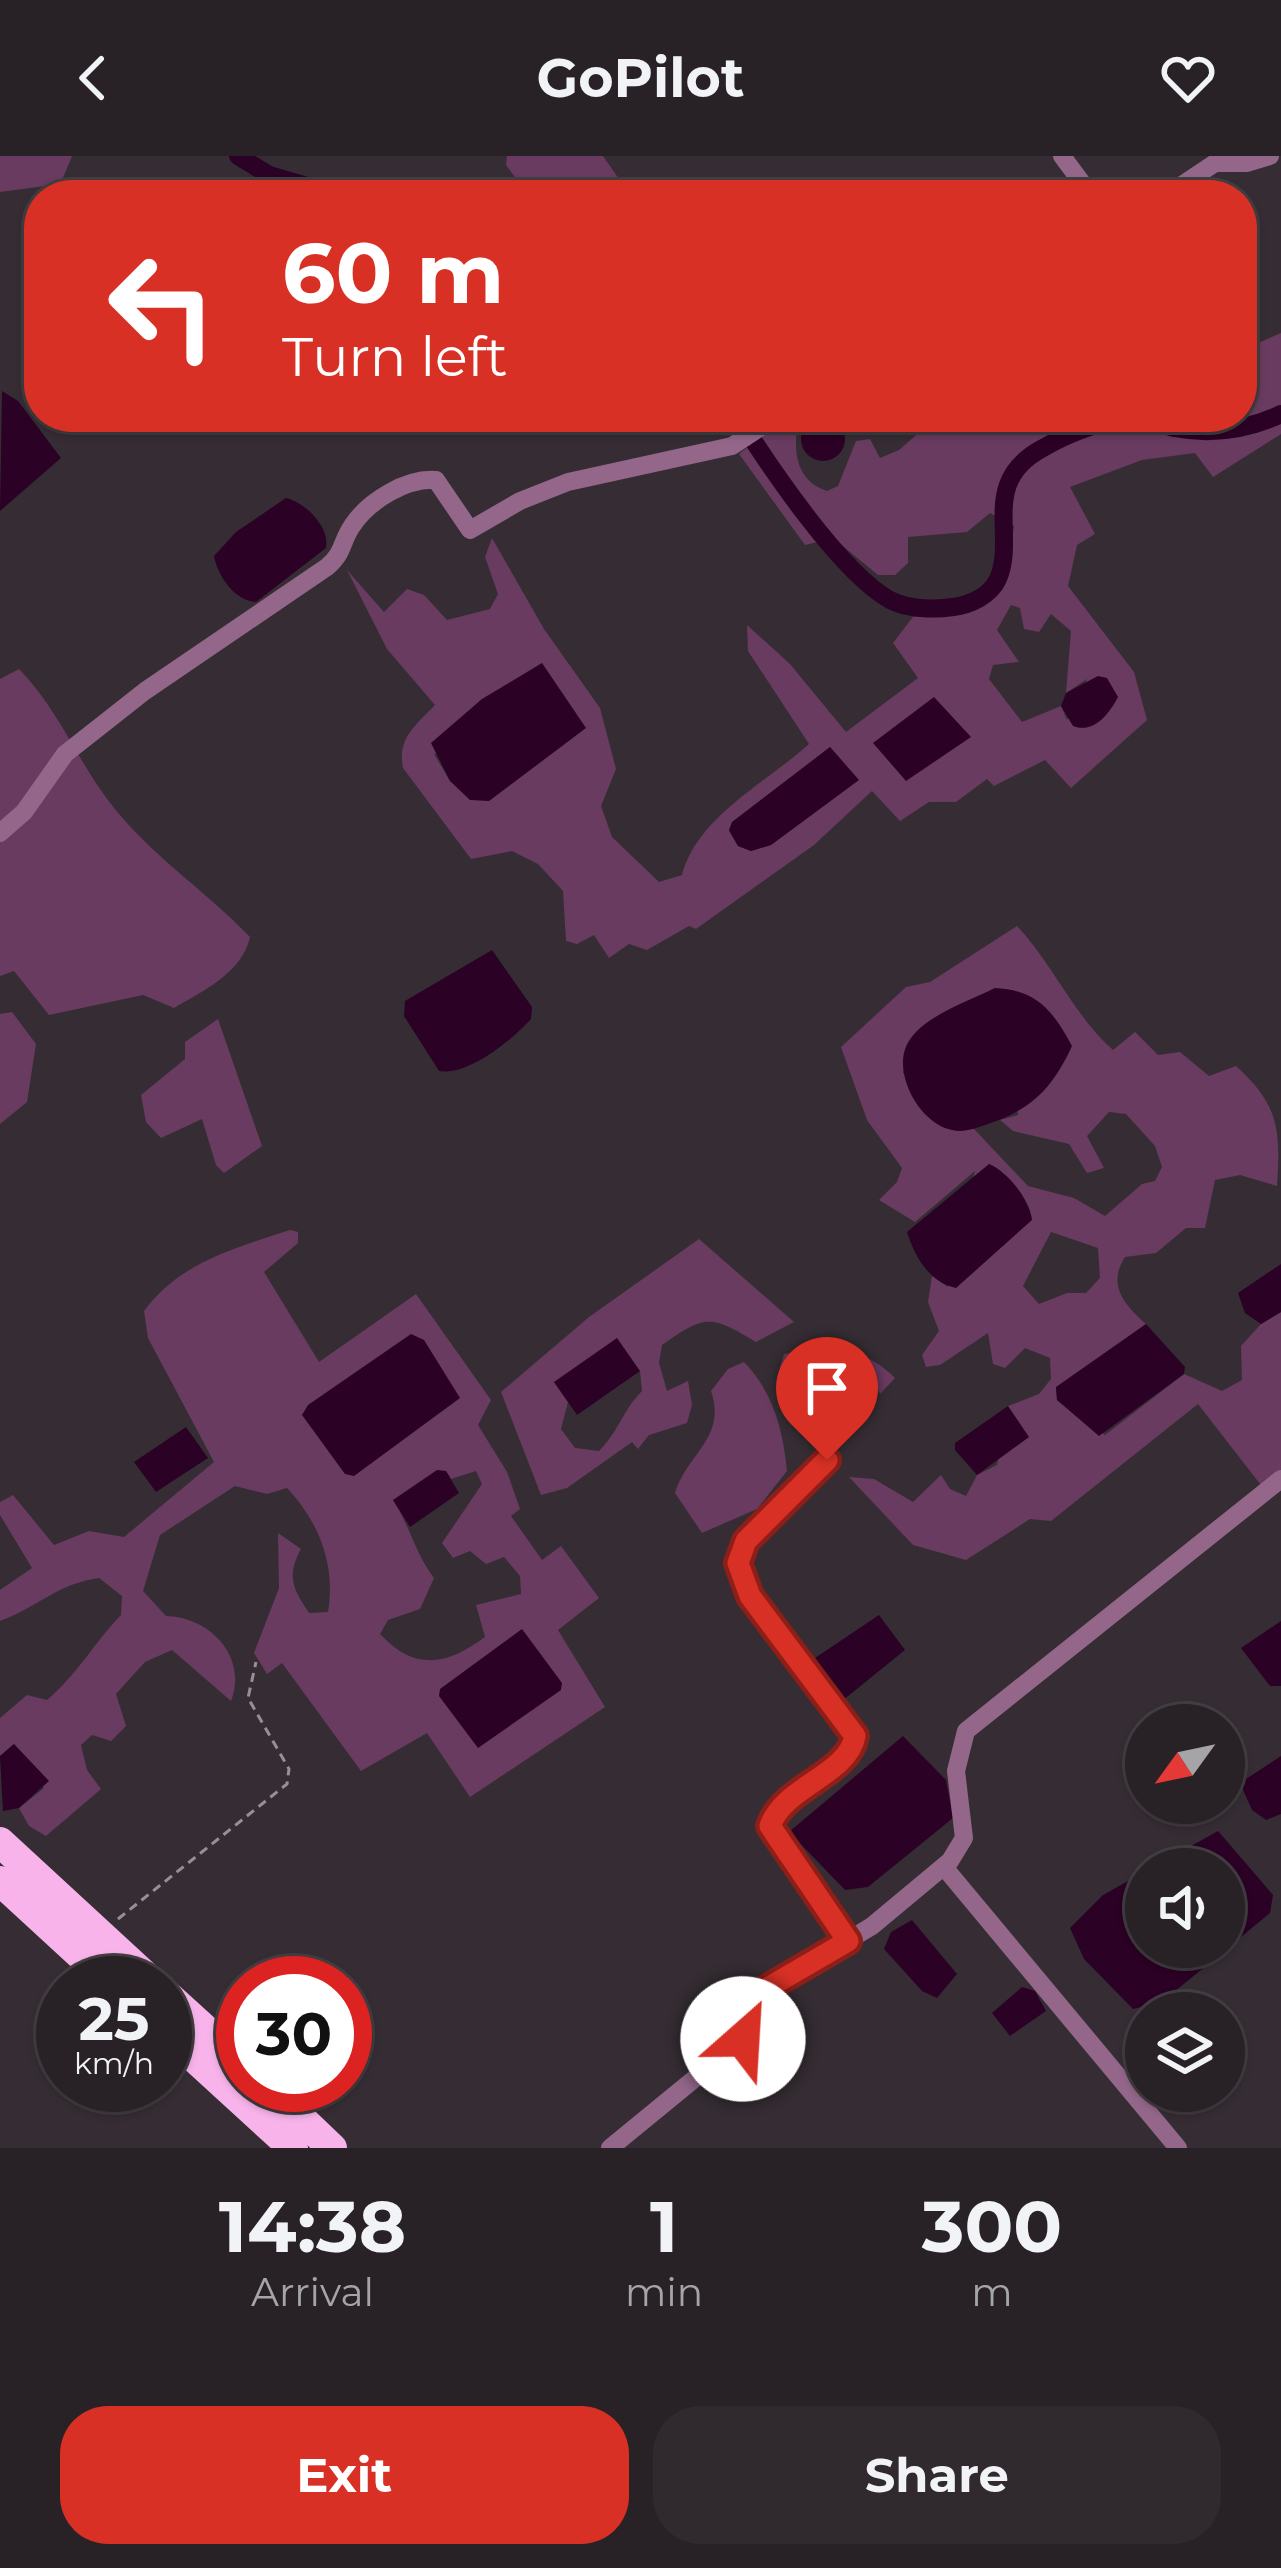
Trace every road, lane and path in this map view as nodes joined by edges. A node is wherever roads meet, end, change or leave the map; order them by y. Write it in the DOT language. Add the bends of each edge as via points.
graph roads {
  1 [pos="1061,156"];
  2 [pos="1270,156"];
  3 [pos="1079,180"];
  4 [pos="1190,180"];
  5 [pos="751,432"];
  6 [pos="0,833"];
  7 [pos="827,1460"];
  8 [pos="1281,1479"];
  9 [pos="256,1662"];
  10 [pos="0,1842"];
  11 [pos="944,1868"];
  12 [pos="0,1881"];
  13 [pos="101,1936"];
  14 [pos="848,1941"];
  15 [pos="82,1956"];
  16 [pos="123,1956"];
  17 [pos="192,2018"];
  18 [pos="216,2040"];
  19 [pos="192,2056"];
  20 [pos="294,2112"];
  21 [pos="292,2148"];
  22 [pos="332,2148"];
  23 [pos="610,2148"];
  24 [pos="1178,2148"];
  1 -- 3 [label="street"];
  2 -- 4 [label="street" via="1215,164"];
  5 -- 6 [label="street" via="732,446 568,482 470,530 436,480 398,488 358,518 327,567 64,754"];
  7 -- 14 [label="street" via="756,1531 738,1563 750,1596 855,1736 844,1756 779,1806 770,1826"];
  8 -- 11 [label="street" via="966,1731 956,1772 964,1838"];
  9 -- 13 [label="path" via="248,1698 285,1760 287,1784"];
  10 -- 13 [label="highway"];
  11 -- 14 [label="street"];
  11 -- 24 [label="street"];
  12 -- 15 [label="highway"];
  13 -- 16 [label="highway"];
  14 -- 23 [label="street" via="764,1990 743,2039"];
  17 -- 18 [label="highway"];
  19 -- 21 [label="highway"];
  20 -- 22 [label="highway"];
}
